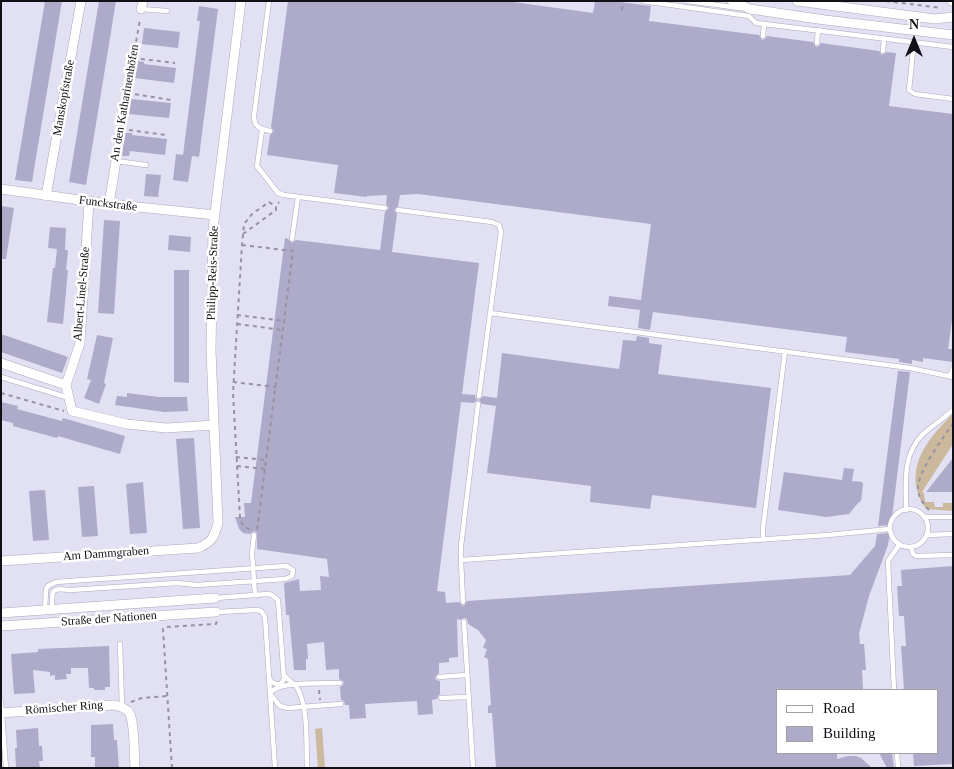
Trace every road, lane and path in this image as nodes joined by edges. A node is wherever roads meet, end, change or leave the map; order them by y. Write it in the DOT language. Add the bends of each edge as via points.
graph roads {
  1 [pos="81,1"];
  2 [pos="269,1"];
  3 [pos="624,1"];
  4 [pos="642,1"];
  5 [pos="687,1"];
  6 [pos="721,1"];
  7 [pos="732,1"];
  8 [pos="797,1"];
  9 [pos="886,1"];
  10 [pos="239,2"];
  11 [pos="709,4"];
  12 [pos="142,5"];
  13 [pos="943,9"];
  14 [pos="622,10"];
  15 [pos="750,10"];
  16 [pos="166,12"];
  17 [pos="953,18"];
  18 [pos="764,24"];
  19 [pos="818,30"];
  20 [pos="953,35"];
  21 [pos="762,36"];
  22 [pos="884,39"];
  23 [pos="914,42"];
  24 [pos="817,43"];
  25 [pos="953,47"];
  26 [pos="883,51"];
  27 [pos="133,58"];
  28 [pos="175,63"];
  29 [pos="127,93"];
  30 [pos="953,99"];
  31 [pos="172,100"];
  32 [pos="121,129"];
  33 [pos="262,130"];
  34 [pos="270,131"];
  35 [pos="166,135"];
  36 [pos="116,160"];
  37 [pos="146,165"];
  38 [pos="1,189"];
  39 [pos="284,195"];
  40 [pos="46,196"];
  41 [pos="298,197"];
  42 [pos="89,202"];
  43 [pos="108,204"];
  44 [pos="276,207"];
  45 [pos="385,208"];
  46 [pos="398,210"];
  47 [pos="215,215"];
  48 [pos="244,234"];
  49 [pos="292,239"];
  50 [pos="242,245"];
  51 [pos="490,313"];
  52 [pos="238,315"];
  53 [pos="284,321"];
  54 [pos="237,324"];
  55 [pos="283,330"];
  56 [pos="785,351"];
  57 [pos="1,363"];
  58 [pos="953,369"];
  59 [pos="1,376"];
  60 [pos="951,376"];
  61 [pos="234,382"];
  62 [pos="66,385"];
  63 [pos="276,387"];
  64 [pos="1,393"];
  65 [pos="479,396"];
  66 [pos="69,398"];
  67 [pos="478,404"];
  68 [pos="953,410"];
  69 [pos="72,411"];
  70 [pos="953,424"];
  71 [pos="214,425"];
  72 [pos="236,457"];
  73 [pos="266,460"];
  74 [pos="236,466"];
  75 [pos="265,469"];
  76 [pos="906,510"];
  77 [pos="930,512"];
  78 [pos="953,516"];
  79 [pos="924,517"];
  80 [pos="890,529"];
  81 [pos="953,534"];
  82 [pos="254,535"];
  83 [pos="927,535"];
  84 [pos="763,539"];
  85 [pos="209,543"];
  86 [pos="899,544"];
  87 [pos="911,547"];
  88 [pos="953,555"];
  89 [pos="461,560"];
  90 [pos="1,561"];
  91 [pos="253,568"];
  92 [pos="254,581"];
  93 [pos="255,595"];
  94 [pos="215,598"];
  95 [pos="189,600"];
  96 [pos="463,602"];
  97 [pos="48,610"];
  98 [pos="216,612"];
  99 [pos="1,613"];
  100 [pos="190,614"];
  101 [pos="464,622"];
  102 [pos="212,624"];
  103 [pos="1,626"];
  104 [pos="120,644"];
  105 [pos="284,675"];
  106 [pos="467,675"];
  107 [pos="439,677"];
  108 [pos="270,678"];
  109 [pos="340,683"];
  110 [pos="295,685"];
  111 [pos="894,689"];
  112 [pos="319,690"];
  113 [pos="271,692"];
  114 [pos="167,696"];
  115 [pos="468,697"];
  116 [pos="142,698"];
  117 [pos="441,698"];
  118 [pos="320,700"];
  119 [pos="1,702"];
  120 [pos="341,704"];
  121 [pos="122,706"];
  122 [pos="304,706"];
  123 [pos="2,713"];
  124 [pos="897,754"];
  125 [pos="6,768"];
  126 [pos="135,768"];
  127 [pos="172,768"];
  128 [pos="275,768"];
  129 [pos="307,768"];
  130 [pos="473,768"];
  131 [pos="898,768"];
  1 -- 40 [label="street, Manskopfstraße"];
  2 -- 33 [label="lane" via="254,116 254,122"];
  3 -- 14 [label="path"];
  4 -- 18 [label="lane" via="749,16 756,23"];
  5 -- 11 [label="lane"];
  6 -- 11 [label="lane"];
  7 -- 15 [label="street"];
  8 -- 17 [label="street" via="935,19"];
  9 -- 13 [label="path"];
  10 -- 47 [label="street, Philipp-Reis-Straße"];
  11 -- 15 [label="lane"];
  12 -- 16 [label="lane"];
  12 -- 27 [label="path, An den Katharinenhöfen"];
  15 -- 20 [label="street"];
  18 -- 19 [label="lane"];
  18 -- 21 [label="lane"];
  19 -- 22 [label="lane"];
  19 -- 24 [label="lane"];
  22 -- 23 [label="lane"];
  22 -- 26 [label="lane"];
  23 -- 25 [label="lane"];
  23 -- 30 [label="lane" via="909,90 915,94"];
  27 -- 28 [label="path"];
  27 -- 29 [label="path, An den Katharinenhöfen"];
  29 -- 31 [label="path"];
  29 -- 32 [label="path, An den Katharinenhöfen"];
  32 -- 35 [label="path"];
  32 -- 36 [label="path, An den Katharinenhöfen"];
  33 -- 34 [label="lane"];
  33 -- 39 [label="lane" via="257,166"];
  36 -- 37 [label="lane"];
  36 -- 43 [label="street, An den Katharinenhöfen"];
  38 -- 40 [label="street, Funckstraße"];
  39 -- 41 [label="lane"];
  39 -- 44 [label="path"];
  40 -- 42 [label="street, Funckstraße"];
  41 -- 45 [label="lane"];
  41 -- 49 [label="lane"];
  42 -- 43 [label="street, Funckstraße"];
  42 -- 62 [label="street, Albert-Linel-Straße" via="80,343"];
  43 -- 47 [label="street, Funckstraße"];
  44 -- 48 [label="path"];
  44 -- 48 [label="path" via="269,202 252,214 244,224"];
  46 -- 51 [label="lane" via="499,225 501,232"];
  47 -- 71 [label="street, Philipp-Reis-Straße" via="211,319"];
  48 -- 50 [label="path"];
  50 -- 52 [label="path"];
  50 -- 53 [label="path" via="293,251"];
  51 -- 56 [label="lane"];
  51 -- 65 [label="lane"];
  52 -- 53 [label="path"];
  52 -- 54 [label="path"];
  53 -- 55 [label="path"];
  54 -- 55 [label="path"];
  54 -- 61 [label="path"];
  55 -- 63 [label="path"];
  56 -- 60 [label="lane"];
  56 -- 84 [label="lane"];
  57 -- 62 [label="street"];
  58 -- 60 [label="lane"];
  59 -- 66 [label="lane"];
  61 -- 63 [label="path"];
  61 -- 72 [label="path"];
  62 -- 66 [label="street"];
  63 -- 73 [label="path"];
  64 -- 69 [label="path" via="60,411"];
  66 -- 69 [label="street"];
  67 -- 89 [label="lane"];
  68 -- 76 [label="lane" via="915,444 907,464"];
  69 -- 71 [label="street" via="127,424 166,428"];
  70 -- 77 [label="path" via="928,461 918,486 922,504"];
  71 -- 85 [label="street, Philipp-Reis-Straße" via="218,524"];
  72 -- 73 [label="path"];
  72 -- 74 [label="path"];
  73 -- 75 [label="path"];
  74 -- 75 [label="path"];
  74 -- 75 [label="path" via="242,525 257,530"];
  76 -- 79 [label="lane" via="916,511"];
  76 -- 80 [label="lane" via="892,518"];
  78 -- 79 [label="lane"];
  79 -- 83 [label="lane"];
  80 -- 84 [label="lane"];
  80 -- 86 [label="lane"];
  81 -- 83 [label="lane"];
  82 -- 91 [label="lane"];
  83 -- 87 [label="lane" via="921,543"];
  84 -- 89 [label="lane"];
  85 -- 90 [label="street, Am Dammgraben" via="198,548"];
  86 -- 87 [label="lane"];
  86 -- 111 [label="lane" via="888,561"];
  87 -- 88 [label="lane" via="913,554 921,557"];
  89 -- 96 [label="lane"];
  91 -- 92 [label="lane"];
  91 -- 92 [label="lane" via="290,566 293,572 290,578"];
  91 -- 97 [label="lane" via="56,582 46,589"];
  92 -- 93 [label="lane"];
  92 -- 97 [label="lane" via="59,588 52,594"];
  93 -- 94 [label="lane"];
  93 -- 105 [label="lane" via="272,595 278,600"];
  94 -- 95 [label="street, Straße der Nationen"];
  95 -- 97 [label="street, Straße der Nationen"];
  95 -- 100 [label="lane" via="200,606"];
  97 -- 99 [label="street, Straße der Nationen"];
  98 -- 100 [label="street, Straße der Nationen"];
  98 -- 108 [label="lane" via="257,610 263,614"];
  100 -- 103 [label="street, Straße der Nationen"];
  101 -- 106 [label="lane"];
  102 -- 114 [label="path" via="164,628"];
  104 -- 121 [label="lane"];
  105 -- 108 [label="lane" via="280,684"];
  105 -- 110 [label="lane"];
  106 -- 107 [label="lane"];
  106 -- 115 [label="lane"];
  108 -- 113 [label="lane"];
  109 -- 110 [label="lane"];
  110 -- 113 [label="lane" via="275,688"];
  110 -- 122 [label="lane"];
  112 -- 118 [label="path"];
  113 -- 122 [label="lane" via="280,706"];
  113 -- 128 [label="lane"];
  114 -- 116 [label="path"];
  114 -- 127 [label="path"];
  115 -- 117 [label="lane"];
  115 -- 130 [label="lane"];
  119 -- 123 [label="lane"];
  120 -- 122 [label="lane"];
  121 -- 123 [label="street, Römischer Ring"];
  121 -- 126 [label="street, Römischer Ring" via="132,723"];
  122 -- 129 [label="lane"];
  123 -- 125 [label="lane"];
  124 -- 131 [label="lane"];
}
